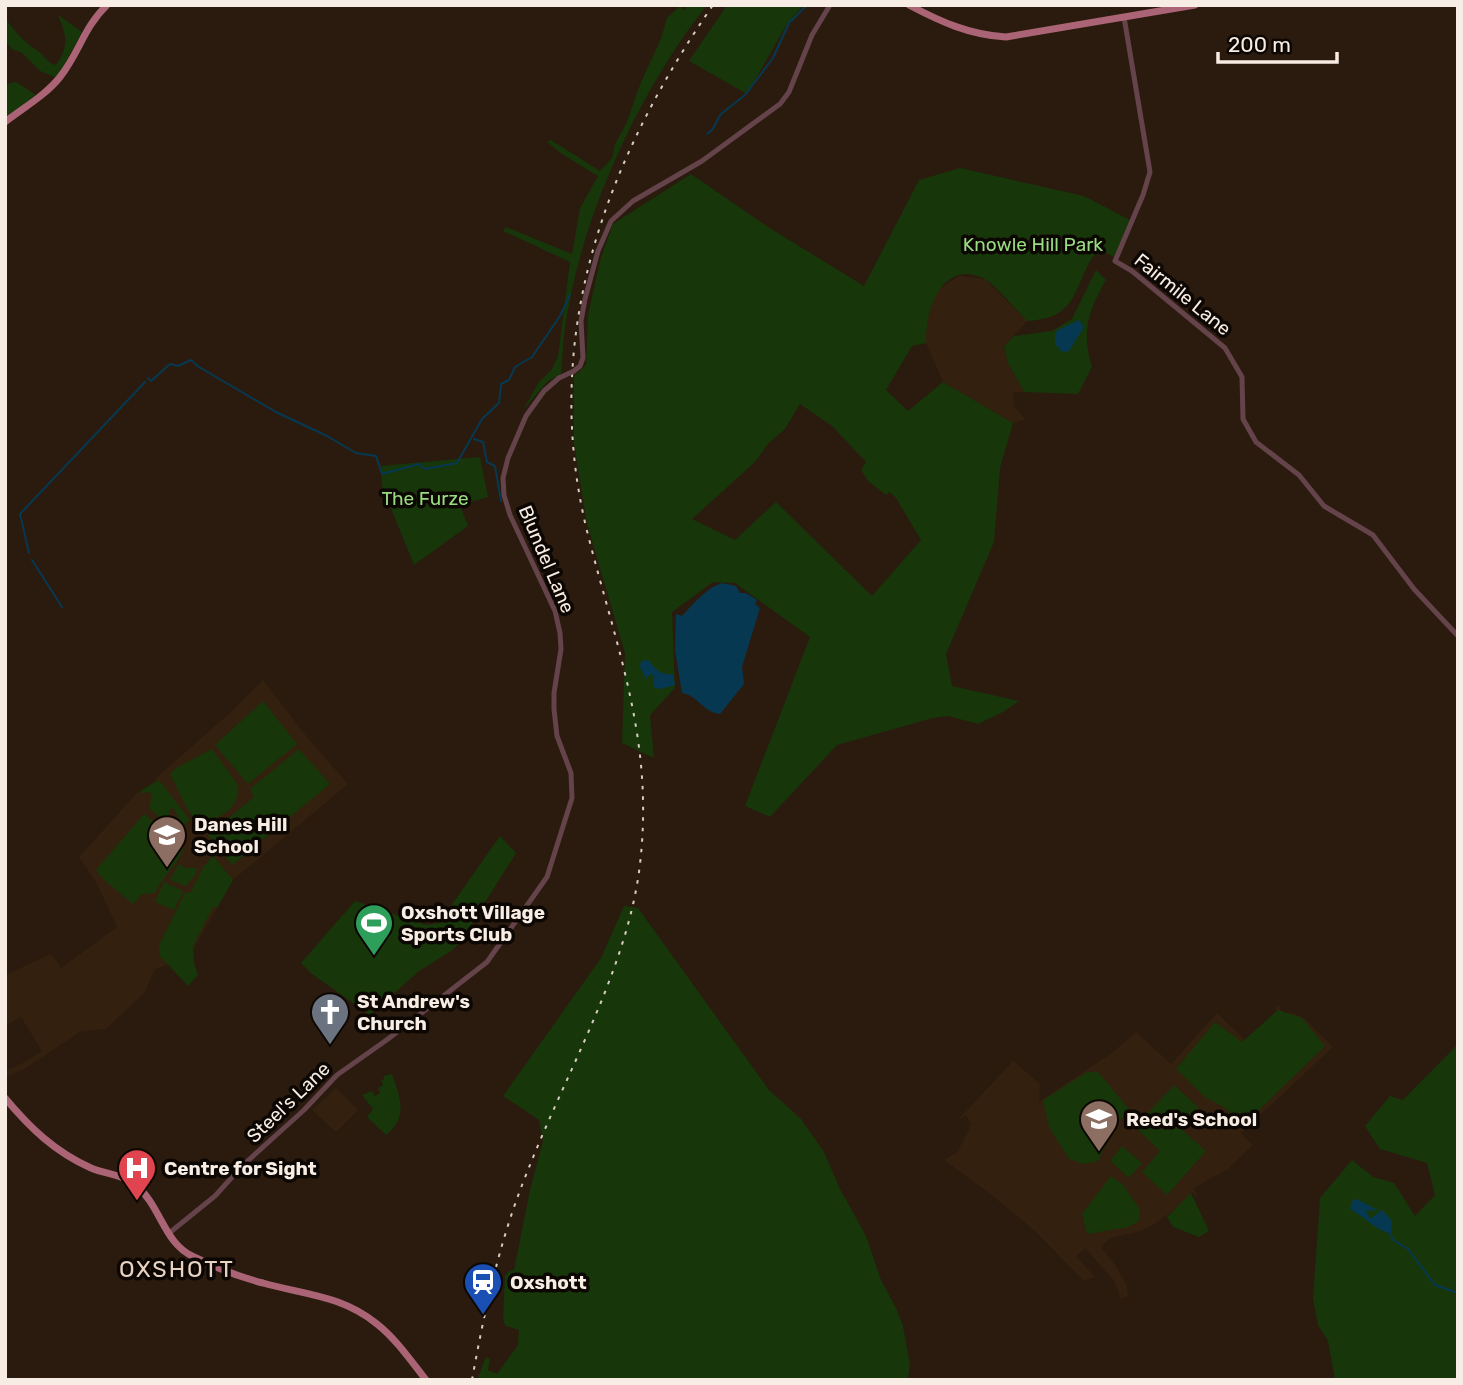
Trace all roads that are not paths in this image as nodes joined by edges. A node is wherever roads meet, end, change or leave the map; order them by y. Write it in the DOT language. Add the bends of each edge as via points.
graph roads {
  1 [pos="107,5"];
  2 [pos="830,5"];
  3 [pos="909,5"];
  4 [pos="1195,5"];
  5 [pos="1124,17"];
  6 [pos="5,122"];
  7 [pos="1458,636"];
  8 [pos="548,877"];
  9 [pos="5,1098"];
  10 [pos="168,1234"];
  11 [pos="426,1380"];
  1 -- 6 [label="main road" via="89,24 57,80"];
  2 -- 8 [label="street, Blundel Lane, bridge" via="780,104 697,164 633,201 611,221 584,299 580,366 544,391 526,416 508,458 504,495 555,611 560,633 554,709 572,798"];
  3 -- 5 [label="main road" via="954,27 996,36"];
  4 -- 5 [label="main road"];
  5 -- 7 [label="street, Fairmile Lane" via="1150,172 1115,261 1225,348 1242,377 1242,414 1251,437 1299,475 1324,506 1373,535 1414,590"];
  8 -- 10 [label="street, Steel's Lane" via="490,959 345,1069 215,1196"];
  9 -- 10 [label="main road" via="42,1138 70,1157 134,1183 161,1216"];
  10 -- 11 [label="main road" via="192,1256 247,1279 343,1303 379,1325"];
}
